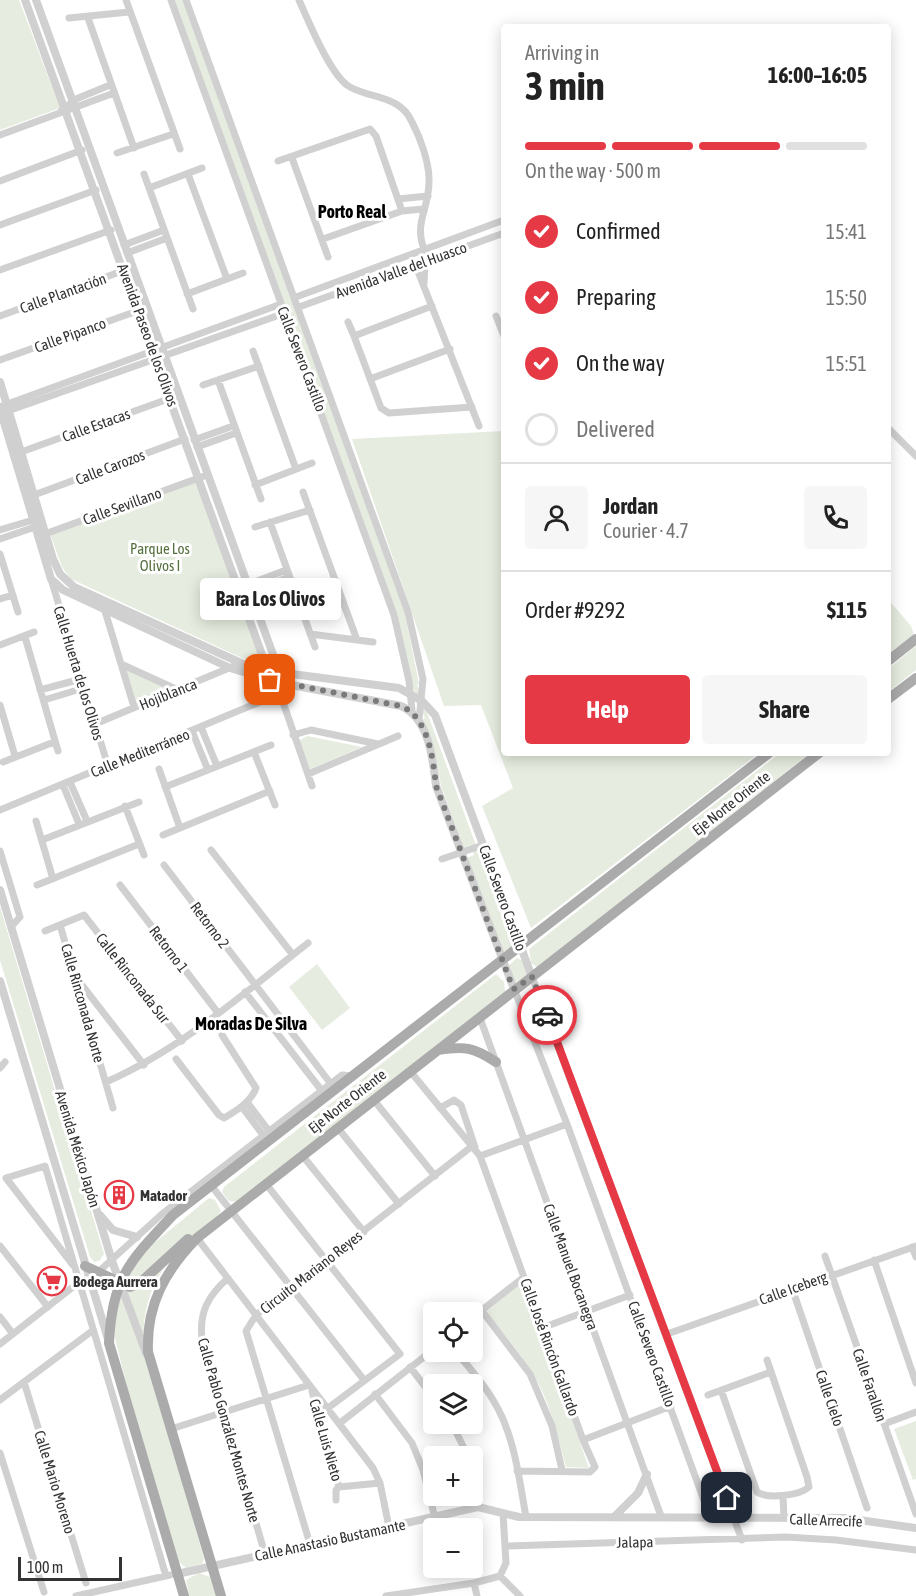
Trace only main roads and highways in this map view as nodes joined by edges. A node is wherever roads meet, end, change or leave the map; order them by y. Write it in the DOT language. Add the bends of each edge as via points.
graph roads {
  1 [pos="916,639"];
  2 [pos="891,659"];
  3 [pos="916,678"];
  4 [pos="891,697"];
  5 [pos="765,756"];
  6 [pos="815,756"];
  7 [pos="435,1050"];
  8 [pos="496,1062"];
  9 [pos="239,1155"];
  10 [pos="236,1168"];
  11 [pos="162,1214"];
  12 [pos="160,1229"];
  13 [pos="197,1238"];
  14 [pos="79,1266"];
  15 [pos="120,1284"];
  16 [pos="184,1596"];
  17 [pos="221,1596"];
  1 -- 2 [label="main road"];
  3 -- 4 [label="main road"];
  5 -- 10 [label="main road, Eje Norte Oriente"];
  6 -- 7 [label="main road, Eje Norte Oriente"];
  7 -- 8 [label="main road" via="476,1049"];
  7 -- 13 [label="main road, Eje Norte Oriente"];
  9 -- 10 [label="main road"];
  10 -- 12 [label="main road, Eje Norte Oriente" via="209,1183"];
  11 -- 12 [label="main road"];
  12 -- 15 [label="main road, Eje Norte Oriente" via="131,1261"];
  13 -- 15 [label="main road" via="189,1238 141,1282 130,1287"];
  13 -- 17 [label="main road, Eje Norte Oriente" via="176,1260 155,1297 148,1333 152,1367"];
  14 -- 15 [label="main road"];
  15 -- 16 [label="main road, Eje Norte Oriente" via="111,1308 110,1343 172,1575"];
}
